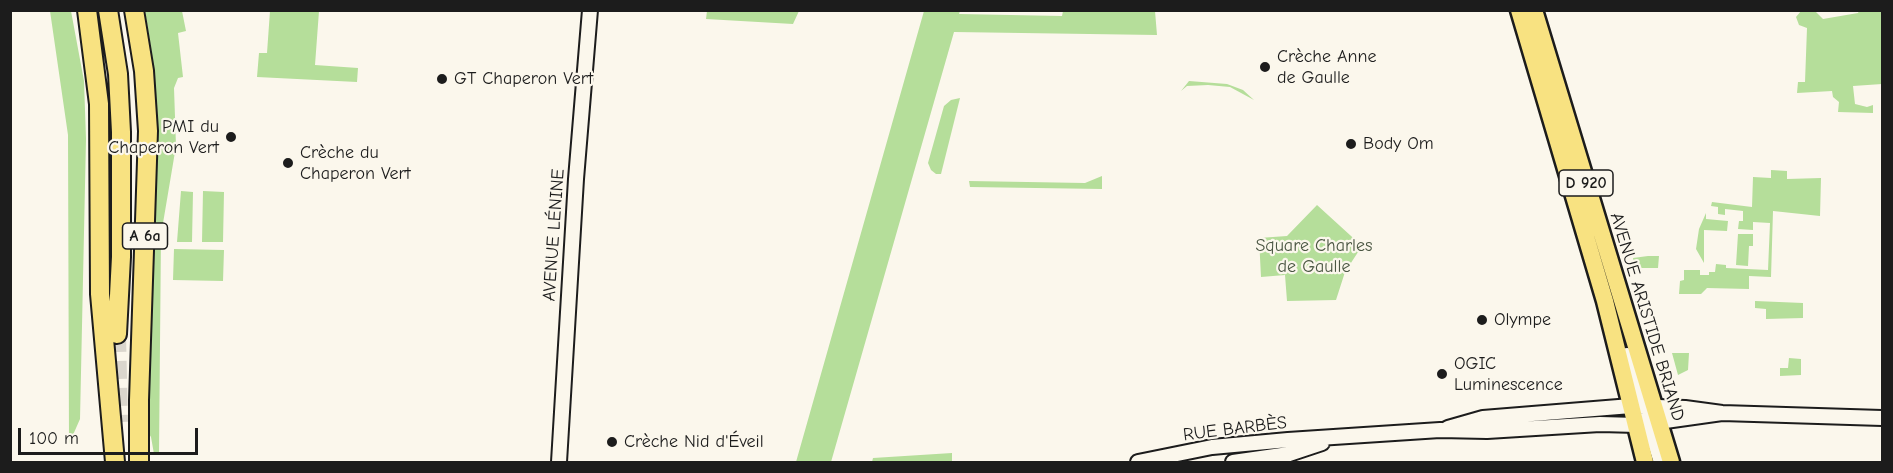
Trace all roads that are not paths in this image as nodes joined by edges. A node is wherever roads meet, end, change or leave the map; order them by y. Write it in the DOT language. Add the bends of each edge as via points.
graph roads {
  1 [pos="87,10"];
  2 [pos="108,10"];
  3 [pos="134,10"];
  4 [pos="590,10"];
  5 [pos="1519,10"];
  6 [pos="1534,10"];
  7 [pos="117,334"];
  8 [pos="1643,406"];
  9 [pos="1722,413"];
  10 [pos="1882,418"];
  11 [pos="1649,424"];
  12 [pos="1440,430"];
  13 [pos="1336,439"];
  14 [pos="115,462"];
  15 [pos="140,462"];
  16 [pos="559,462"];
  17 [pos="1138,462"];
  18 [pos="1233,462"];
  19 [pos="1645,462"];
  20 [pos="1661,462"];
  21 [pos="1671,462"];
  1 -- 14 [label="highway, A 6a" via="99,104 100,294"];
  2 -- 7 [label="highway" via="121,132"];
  3 -- 15 [label="highway, A 6a" via="148,131"];
  4 -- 16 [label="main road, AVENUE LÉNINE"];
  5 -- 8 [label="main road, AVENUE ARISTIDE BRIAND / D 920" via="1605,301"];
  6 -- 8 [label="main road, AVENUE ARISTIDE BRIAND / D 920"];
  8 -- 9 [label="main road, RUE BARBÈS"];
  8 -- 11 [label="main road, AVENUE ARISTIDE BRIAND / D 920"];
  8 -- 11 [label="main road, AVENUE ARISTIDE BRIAND / D 920"];
  8 -- 12 [label="main road, RUE BARBÈS" via="1484,418"];
  9 -- 10 [label="main road"];
  9 -- 11 [label="main road, RUE BARBÈS"];
  11 -- 12 [label="main road, RUE BARBÈS" via="1478,432"];
  11 -- 19 [label="main road, AVENUE ARISTIDE BRIAND / D 920"];
  11 -- 20 [label="main road"];
  11 -- 21 [label="main road, AVENUE ARISTIDE BRIAND / D 920"];
  12 -- 13 [label="main road, RUE BARBÈS"];
  13 -- 17 [label="main road, RUE BARBÈS" via="1212,447"];
  13 -- 18 [label="main road, RUE BARBÈS" via="1289,454"];
}
